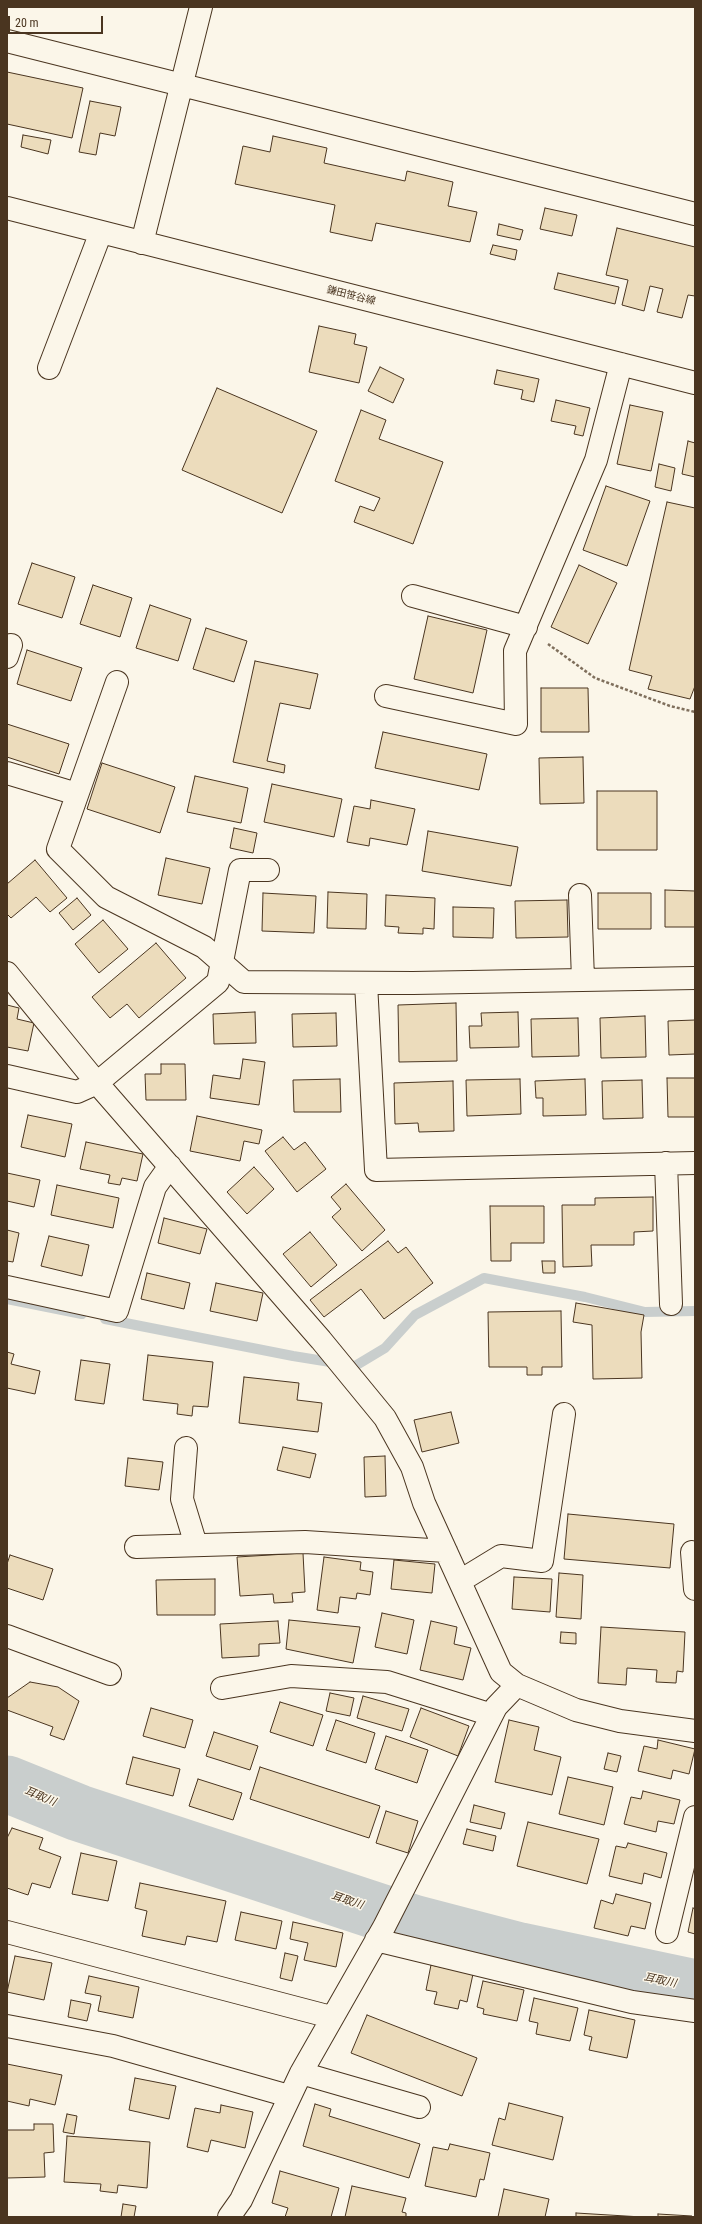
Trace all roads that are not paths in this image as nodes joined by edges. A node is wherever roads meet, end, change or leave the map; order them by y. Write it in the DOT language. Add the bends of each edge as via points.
graph roads {
  1 [pos="201,7"];
  2 [pos="7,41"];
  3 [pos="182,84"];
  4 [pos="7,208"];
  5 [pos="695,214"];
  6 [pos="101,232"];
  7 [pos="142,243"];
  8 [pos="621,364"];
  9 [pos="49,368"];
  10 [pos="695,383"];
  11 [pos="413,596"];
  12 [pos="526,627"];
  13 [pos="117,682"];
  14 [pos="386,696"];
  15 [pos="7,773"];
  16 [pos="77,794"];
  17 [pos="268,870"];
  18 [pos="580,895"];
  19 [pos="223,963"];
  20 [pos="7,973"];
  21 [pos="695,978"];
  22 [pos="583,980"];
  23 [pos="366,983"];
  24 [pos="7,1076"];
  25 [pos="97,1082"];
  26 [pos="666,1163"];
  27 [pos="695,1163"];
  28 [pos="170,1166"];
  29 [pos="7,1287"];
  30 [pos="671,1304"];
  31 [pos="564,1414"];
  32 [pos="186,1448"];
  33 [pos="196,1545"];
  34 [pos="136,1547"];
  35 [pos="446,1552"];
  36 [pos="692,1552"];
  37 [pos="460,1581"];
  38 [pos="695,1589"];
  39 [pos="7,1636"];
  40 [pos="110,1674"];
  41 [pos="517,1685"];
  42 [pos="222,1688"];
  43 [pos="492,1715"];
  44 [pos="695,1731"];
  45 [pos="695,1817"];
  46 [pos="7,1932"];
  47 [pos="667,1932"];
  48 [pos="380,1933"];
  49 [pos="695,2011"];
  50 [pos="331,2018"];
  51 [pos="7,2026"];
  52 [pos="301,2073"];
  53 [pos="289,2096"];
  54 [pos="419,2107"];
  55 [pos="229,2217"];
  1 -- 3 [label="street"];
  2 -- 3 [label="street"];
  3 -- 5 [label="street"];
  3 -- 7 [label="street"];
  4 -- 6 [label="street, 鎌田笹谷線"];
  6 -- 7 [label="street, 鎌田笹谷線"];
  6 -- 9 [label="street"];
  7 -- 8 [label="street, 鎌田笹谷線"];
  8 -- 10 [label="street, 鎌田笹谷線"];
  8 -- 12 [label="street" via="596,460"];
  11 -- 12 [label="street"];
  12 -- 14 [label="street" via="515,651 516,724"];
  13 -- 16 [label="street"];
  15 -- 16 [label="street"];
  16 -- 19 [label="street" via="58,849 106,897 204,947"];
  17 -- 19 [label="street" via="240,870"];
  18 -- 22 [label="street"];
  19 -- 23 [label="street" via="244,982"];
  19 -- 25 [label="street" via="218,982"];
  20 -- 25 [label="street"];
  21 -- 22 [label="street"];
  22 -- 23 [label="street"];
  23 -- 26 [label="street" via="376,1170"];
  24 -- 25 [label="street" via="77,1092"];
  25 -- 28 [label="street"];
  26 -- 27 [label="street"];
  26 -- 30 [label="street"];
  28 -- 29 [label="street" via="155,1187 117,1311"];
  28 -- 35 [label="street" via="321,1340 389,1425 412,1467 424,1503"];
  31 -- 37 [label="street" via="542,1561 501,1556"];
  32 -- 33 [label="street" via="182,1499"];
  33 -- 34 [label="street"];
  33 -- 35 [label="street" via="305,1542"];
  35 -- 37 [label="street"];
  36 -- 38 [label="street"];
  37 -- 41 [label="street" via="501,1672"];
  39 -- 40 [label="street"];
  41 -- 43 [label="street" via="496,1707"];
  41 -- 44 [label="street" via="576,1710 620,1721"];
  42 -- 43 [label="street" via="291,1676 387,1682"];
  43 -- 48 [label="street"];
  45 -- 47 [label="street"];
  46 -- 50 [label="street"];
  48 -- 49 [label="street" via="632,2002"];
  48 -- 50 [label="street"];
  50 -- 52 [label="street"];
  51 -- 53 [label="street" via="114,2046"];
  52 -- 53 [label="street"];
  52 -- 54 [label="street"];
  53 -- 55 [label="street" via="241,2200"];
}
